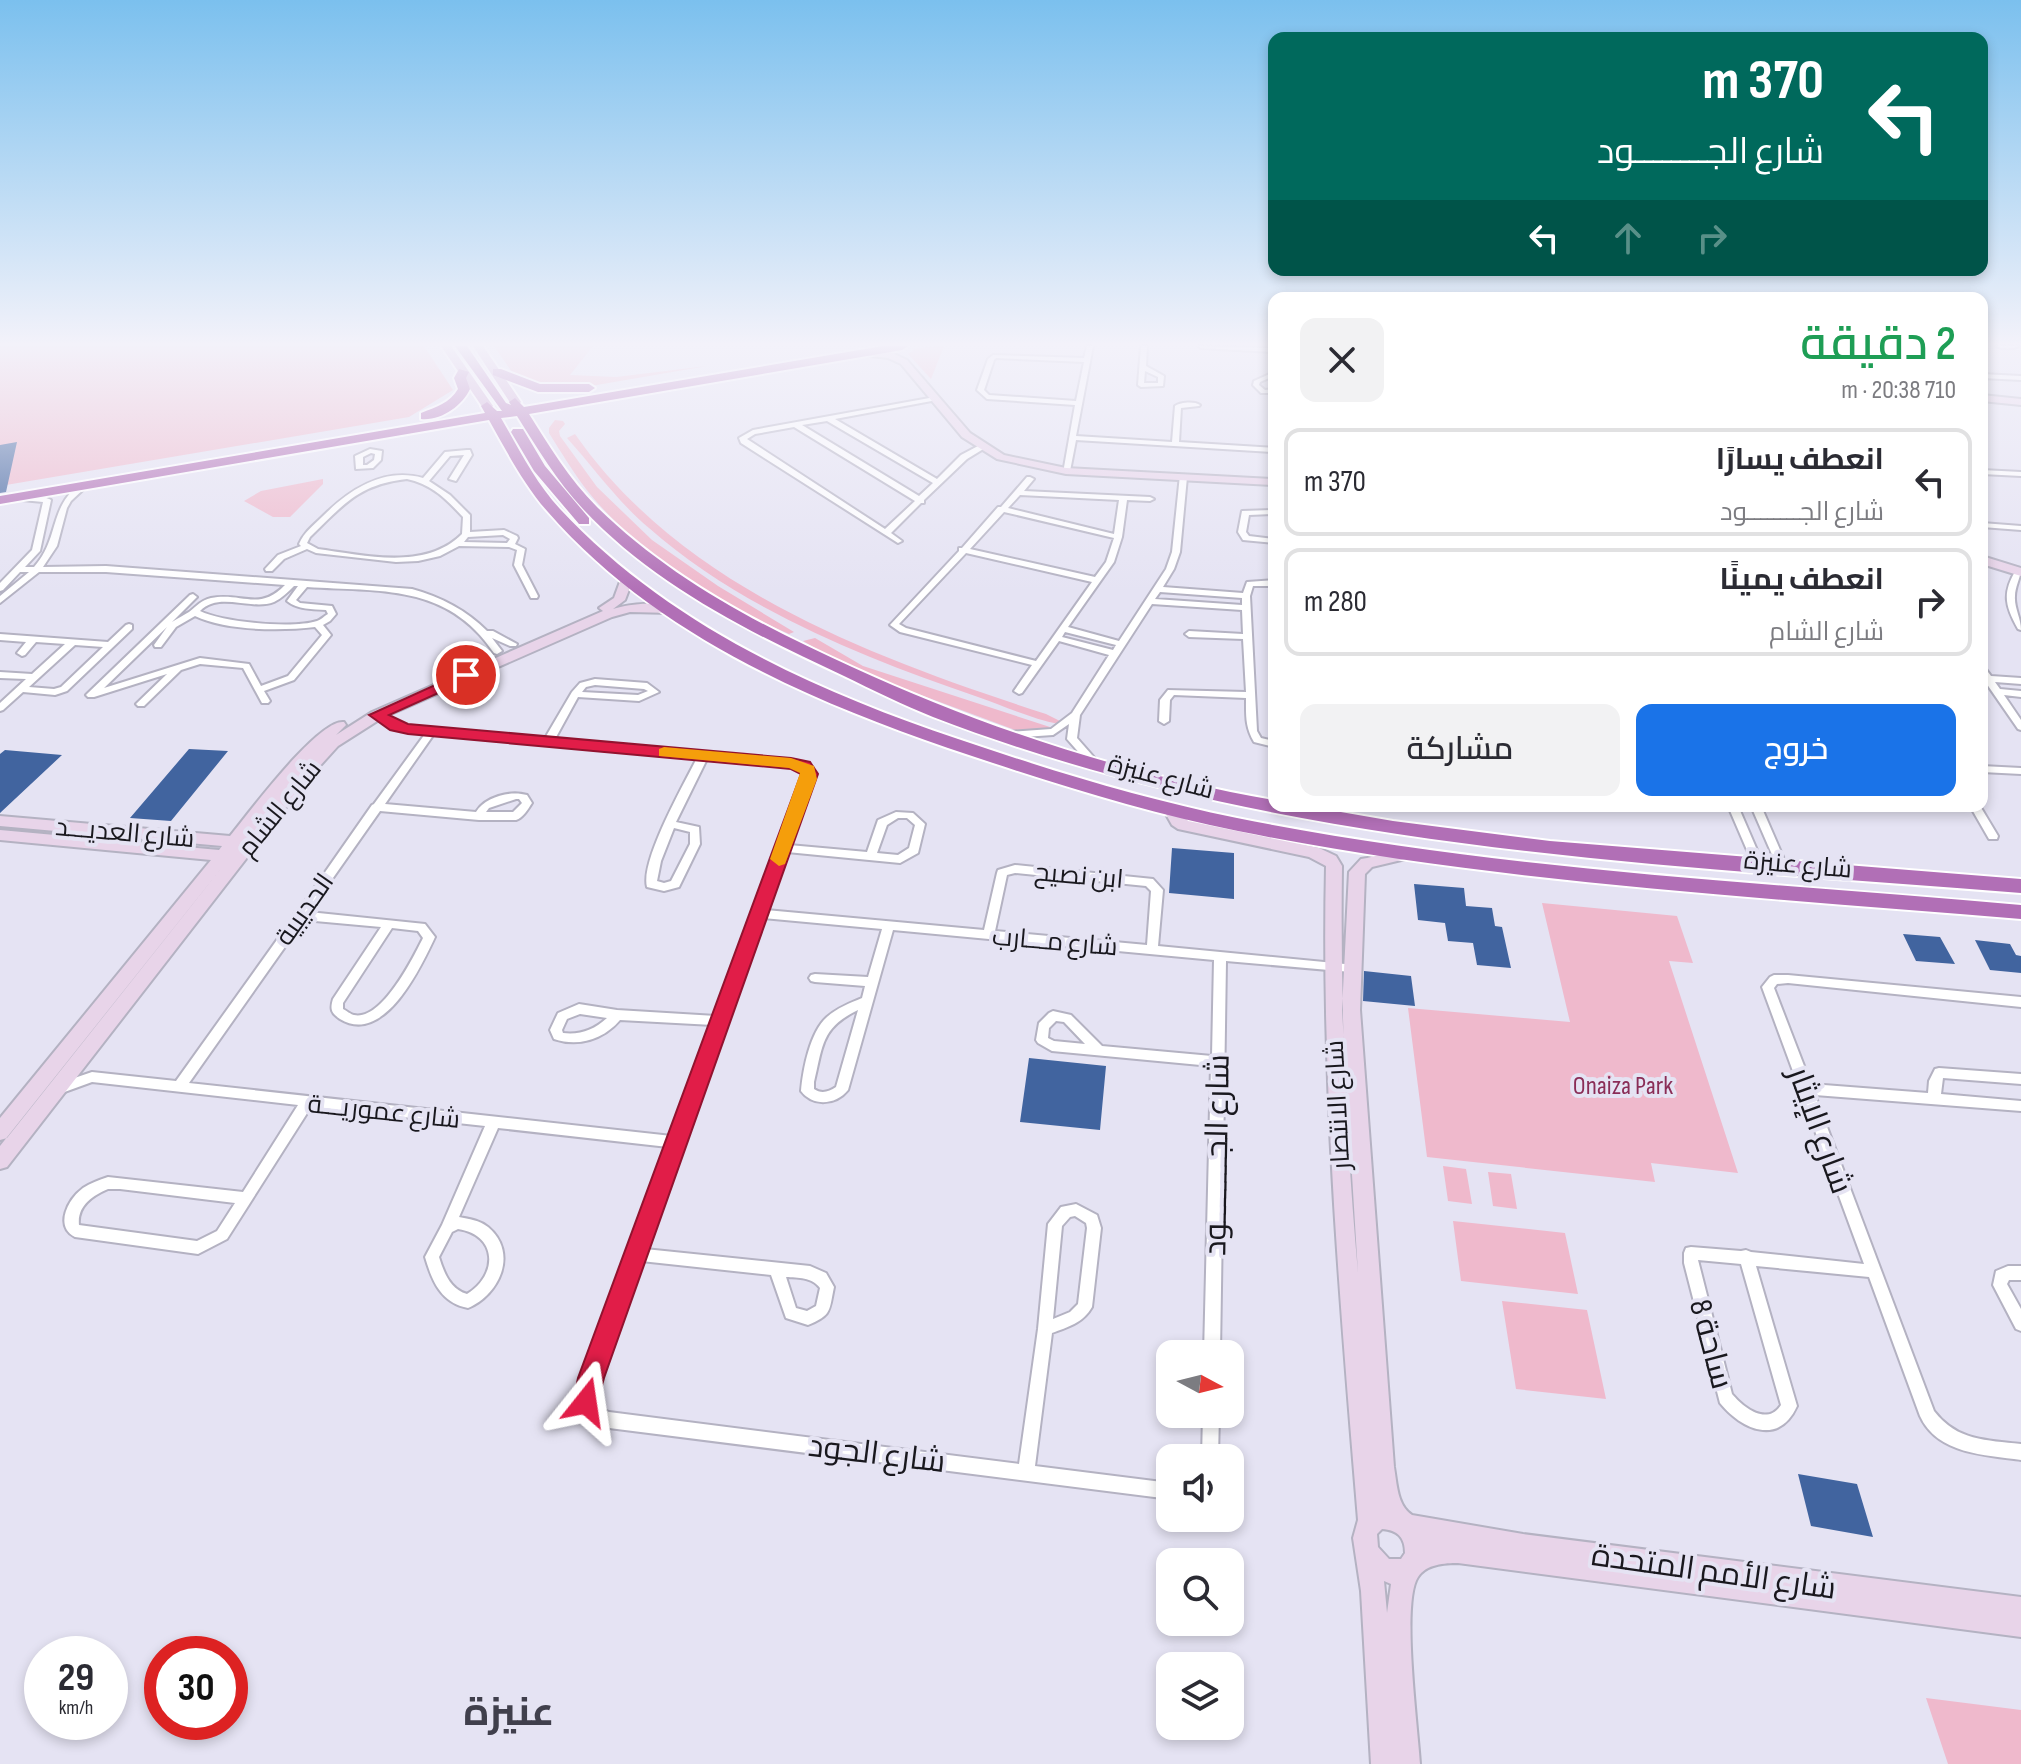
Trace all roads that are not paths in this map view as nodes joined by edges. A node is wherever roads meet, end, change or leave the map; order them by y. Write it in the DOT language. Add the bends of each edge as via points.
graph roads {
  1 [pos="390,428"];
  2 [pos="392,428"];
  3 [pos="392,428"];
  4 [pos="458,428"];
  5 [pos="507,428"];
  6 [pos="515,428"];
  7 [pos="522,428"];
  8 [pos="545,428"];
  9 [pos="772,428"];
  10 [pos="802,428"];
  11 [pos="846,428"];
  12 [pos="960,428"];
  13 [pos="1075,428"];
  14 [pos="1176,428"];
  15 [pos="1073,438"];
  16 [pos="1175,444"];
  17 [pos="510,447"];
  18 [pos="985,450"];
  19 [pos="1268,450"];
  20 [pos="548,457"];
  21 [pos="958,465"];
  22 [pos="363,468"];
  23 [pos="436,471"];
  24 [pos="918,471"];
  25 [pos="1066,471"];
  26 [pos="1988,472"];
  27 [pos="2021,474"];
  28 [pos="1183,477"];
  29 [pos="1030,479"];
  30 [pos="426,480"];
  31 [pos="1268,482"];
  32 [pos="939,483"];
  33 [pos="90,484"];
  34 [pos="362,485"];
  35 [pos="1018,493"];
  36 [pos="0,496"];
  37 [pos="1123,498"];
  38 [pos="1150,499"];
  39 [pos="921,501"];
  40 [pos="1001,509"];
  41 [pos="1268,512"];
  42 [pos="1988,525"];
  43 [pos="2021,528"];
  44 [pos="887,532"];
  45 [pos="466,535"];
  46 [pos="1118,537"];
  47 [pos="1268,540"];
  48 [pos="898,541"];
  49 [pos="460,544"];
  50 [pos="510,545"];
  51 [pos="305,547"];
  52 [pos="962,550"];
  53 [pos="1988,562"];
  54 [pos="39,566"];
  55 [pos="24,567"];
  56 [pos="269,569"];
  57 [pos="2020,572"];
  58 [pos="627,579"];
  59 [pos="1096,580"];
  60 [pos="293,582"];
  61 [pos="305,583"];
  62 [pos="1268,583"];
  63 [pos="329,584"];
  64 [pos="0,588"];
  65 [pos="1159,589"];
  66 [pos="1183,592"];
  67 [pos="697,593"];
  68 [pos="534,596"];
  69 [pos="1246,596"];
  70 [pos="193,597"];
  71 [pos="0,600"];
  72 [pos="1151,601"];
  73 [pos="1179,603"];
  74 [pos="621,604"];
  75 [pos="1247,608"];
  76 [pos="668,610"];
  77 [pos="195,612"];
  78 [pos="317,624"];
  79 [pos="129,627"];
  80 [pos="2021,627"];
  81 [pos="50,629"];
  82 [pos="1064,629"];
  83 [pos="1189,634"];
  84 [pos="0,637"];
  85 [pos="1248,637"];
  86 [pos="1057,638"];
  87 [pos="37,640"];
  88 [pos="72,643"];
  89 [pos="513,644"];
  90 [pos="1122,644"];
  91 [pos="110,645"];
  92 [pos="158,645"];
  93 [pos="497,651"];
  94 [pos="22,653"];
  95 [pos="1116,654"];
  96 [pos="1038,664"];
  97 [pos="180,667"];
  98 [pos="0,675"];
  99 [pos="1988,675"];
  100 [pos="34,677"];
  101 [pos="1988,678"];
  102 [pos="2021,681"];
  103 [pos="21,689"];
  104 [pos="259,690"];
  105 [pos="1019,691"];
  106 [pos="1997,692"];
  107 [pos="575,694"];
  108 [pos="2021,694"];
  109 [pos="1250,695"];
  110 [pos="265,701"];
  111 [pos="141,704"];
  112 [pos="0,708"];
  113 [pos="377,715"];
  114 [pos="1075,715"];
  115 [pos="1164,721"];
  116 [pos="2021,727"];
  117 [pos="431,732"];
  118 [pos="999,735"];
  119 [pos="548,742"];
  120 [pos="1268,743"];
  121 [pos="703,756"];
  122 [pos="1094,763"];
  123 [pos="1988,769"];
  124 [pos="2021,771"];
  125 [pos="1268,804"];
  126 [pos="376,807"];
  127 [pos="1171,809"];
  128 [pos="1306,812"];
  129 [pos="1736,812"];
  130 [pos="1759,812"];
  131 [pos="1979,812"];
  132 [pos="479,816"];
  133 [pos="0,821"];
  134 [pos="671,824"];
  135 [pos="1743,828"];
  136 [pos="1767,830"];
  137 [pos="0,835"];
  138 [pos="1993,836"];
  139 [pos="783,848"];
  140 [pos="237,849"];
  141 [pos="1410,853"];
  142 [pos="871,856"];
  143 [pos="1758,864"];
  144 [pos="1782,866"];
  145 [pos="2021,886"];
  146 [pos="2021,912"];
  147 [pos="760,914"];
  148 [pos="299,915"];
  149 [pos="389,924"];
  150 [pos="889,926"];
  151 [pos="989,935"];
  152 [pos="1152,950"];
  153 [pos="1220,956"];
  154 [pos="1341,968"];
  155 [pos="815,978"];
  156 [pos="872,982"];
  157 [pos="867,1001"];
  158 [pos="2021,1002"];
  159 [pos="617,1015"];
  160 [pos="722,1021"];
  161 [pos="1097,1049"];
  162 [pos="81,1059"];
  163 [pos="1218,1062"];
  164 [pos="92,1077"];
  165 [pos="2021,1079"];
  166 [pos="179,1087"];
  167 [pos="1806,1089"];
  168 [pos="55,1091"];
  169 [pos="1934,1099"];
  170 [pos="306,1103"];
  171 [pos="2021,1106"];
  172 [pos="493,1123"];
  173 [pos="0,1132"];
  174 [pos="677,1142"];
  175 [pos="0,1161"];
  176 [pos="1341,1184"];
  177 [pos="1364,1196"];
  178 [pos="246,1198"];
  179 [pos="447,1228"];
  180 [pos="636,1254"];
  181 [pos="1746,1256"];
  182 [pos="776,1270"];
  183 [pos="1873,1271"];
  184 [pos="2021,1273"];
  185 [pos="2021,1324"];
  186 [pos="1045,1329"];
  187 [pos="1212,1340"];
  188 [pos="2021,1452"];
  189 [pos="1026,1472"];
  190 [pos="1156,1489"];
  191 [pos="1402,1522"];
  192 [pos="1370,1523"];
  193 [pos="1367,1553"];
  194 [pos="1411,1566"];
  195 [pos="2021,1610"];
  196 [pos="2021,1624"];
  197 [pos="1384,1764"];
  198 [pos="1407,1764"];
  1 -- 36 [label="highway"];
  2 -- 33 [label="highway"];
  3 -- 33 [label="highway"];
  4 -- 17 [label="highway" via="486,434"];
  5 -- 17 [label="highway, شارع عنيزة"];
  6 -- 67 [label="highway" via="539,468 580,517 660,582"];
  7 -- 20 [label="highway, شارع عنيزة"];
  8 -- 20 [label="highway" via="551,446"];
  9 -- 44 [label="street" via="753,432 744,441"];
  10 -- 39 [label="street"];
  11 -- 24 [label="street"];
  12 -- 18 [label="street"];
  13 -- 15 [label="street"];
  14 -- 16 [label="street"];
  15 -- 16 [label="street"];
  15 -- 25 [label="street"];
  16 -- 19 [label="street"];
  17 -- 58 [label="highway, شارع عنيزة" via="549,506"];
  18 -- 21 [label="street"];
  18 -- 25 [label="street" via="1017,463"];
  20 -- 67 [label="highway, شارع عنيزة" via="606,523"];
  21 -- 24 [label="street"];
  21 -- 32 [label="street"];
  22 -- 34 [label="street"];
  23 -- 23 [label="street" via="455,476 467,452 448,454"];
  23 -- 30 [label="street"];
  24 -- 32 [label="street"];
  25 -- 28 [label="street"];
  26 -- 27 [label="street"];
  28 -- 31 [label="street"];
  28 -- 65 [label="street" via="1174,560"];
  29 -- 35 [label="street"];
  30 -- 34 [label="street" via="394,477"];
  30 -- 45 [label="street" via="467,517"];
  32 -- 39 [label="street"];
  33 -- 36 [label="highway"];
  33 -- 54 [label="street" via="64,499 55,537"];
  34 -- 51 [label="street" via="306,536"];
  35 -- 37 [label="street"];
  35 -- 40 [label="street"];
  36 -- 55 [label="street" via="48,502 36,551"];
  37 -- 38 [label="street"];
  37 -- 46 [label="street"];
  39 -- 44 [label="street"];
  40 -- 46 [label="street"];
  40 -- 52 [label="street"];
  41 -- 47 [label="street" via="1242,516 1244,536"];
  42 -- 43 [label="street"];
  44 -- 48 [label="street"];
  45 -- 49 [label="street"];
  45 -- 50 [label="street" via="504,532 513,536"];
  46 -- 59 [label="street" via="1110,562"];
  49 -- 50 [label="street"];
  49 -- 51 [label="street" via="421,560"];
  50 -- 68 [label="street" via="521,549 518,565"];
  51 -- 56 [label="street"];
  52 -- 59 [label="street"];
  52 -- 96 [label="street" via="894,625"];
  53 -- 57 [label="street"];
  54 -- 55 [label="street"];
  54 -- 60 [label="street"];
  54 -- 71 [label="street"];
  55 -- 64 [label="street"];
  57 -- 80 [label="street" via="2009,599"];
  58 -- 74 [label="street"];
  58 -- 76 [label="highway, شارع عنيزة"];
  59 -- 82 [label="street"];
  60 -- 61 [label="street"];
  60 -- 77 [label="street" via="269,600 215,600"];
  61 -- 63 [label="street"];
  61 -- 78 [label="street" via="292,603 332,612"];
  62 -- 69 [label="street" via="1250,584"];
  63 -- 89 [label="street" via="440,593 495,637"];
  63 -- 93 [label="street" via="440,600"];
  65 -- 66 [label="street"];
  65 -- 72 [label="street"];
  66 -- 69 [label="street"];
  66 -- 73 [label="street" via="1187,598"];
  67 -- 118 [label="highway, شارع عنيزة" via="876,688"];
  69 -- 75 [label="street"];
  70 -- 97 [label="street" via="90,694"];
  72 -- 73 [label="street"];
  72 -- 90 [label="street"];
  73 -- 75 [label="street"];
  74 -- 76 [label="street, شارع الشام"];
  74 -- 89 [label="street, شارع الشام"];
  74 -- 113 [label="street, شارع الشام"];
  75 -- 85 [label="street"];
  76 -- 127 [label="highway, شارع عنيزة" via="758,663 853,707 983,754"];
  77 -- 78 [label="street" via="241,622"];
  77 -- 92 [label="street" via="173,625"];
  78 -- 104 [label="street" via="327,636 291,678"];
  79 -- 91 [label="street"];
  81 -- 87 [label="street"];
  82 -- 86 [label="street"];
  82 -- 90 [label="street"];
  83 -- 85 [label="street"];
  84 -- 87 [label="street"];
  85 -- 109 [label="street"];
  86 -- 95 [label="street"];
  86 -- 96 [label="street"];
  87 -- 88 [label="street"];
  87 -- 94 [label="street"];
  88 -- 91 [label="street"];
  88 -- 100 [label="street"];
  89 -- 93 [label="street, شارع الشام"];
  90 -- 95 [label="street"];
  91 -- 103 [label="street" via="62,691"];
  93 -- 140 [label="street, شارع الشام" via="369,708 333,730 308,751"];
  95 -- 114 [label="street"];
  96 -- 105 [label="street"];
  97 -- 104 [label="street" via="204,660 243,664"];
  97 -- 111 [label="street"];
  98 -- 100 [label="street"];
  99 -- 102 [label="street"];
  100 -- 103 [label="street"];
  101 -- 106 [label="street"];
  103 -- 112 [label="street"];
  104 -- 110 [label="street"];
  106 -- 108 [label="street"];
  106 -- 116 [label="street"];
  107 -- 107 [label="street" via="595,682 647,686 654,692 639,698"];
  107 -- 119 [label="street"];
  109 -- 115 [label="street" via="1171,692"];
  109 -- 120 [label="street" via="1253,736"];
  113 -- 117 [label="street" via="395,727"];
  113 -- 140 [label="street, شارع الشام" via="321,754"];
  114 -- 118 [label="street" via="1053,732"];
  114 -- 122 [label="street" via="1072,739"];
  117 -- 119 [label="street"];
  117 -- 126 [label="street, الحديبية"];
  118 -- 122 [label="highway, شارع عنيزة"];
  119 -- 121 [label="street"];
  121 -- 134 [label="street"];
  121 -- 139 [label="street" via="791,763 809,770"];
  122 -- 125 [label="highway, شارع عنيزة"];
  123 -- 124 [label="street"];
  126 -- 132 [label="street"];
  126 -- 148 [label="street, الحديبية"];
  127 -- 141 [label="highway, شارع عنيزة"];
  127 -- 154 [label="street, شارع الانتصار" via="1177,821 1193,828 1330,860 1336,874"];
  128 -- 143 [label="highway, شارع عنيزة" via="1560,848"];
  129 -- 135 [label="street"];
  130 -- 136 [label="street"];
  131 -- 138 [label="street"];
  133 -- 140 [label="street, شارع العديـــد"];
  134 -- 134 [label="street" via="650,872 651,884 657,886 675,884 695,844 695,830"];
  135 -- 136 [label="street"];
  135 -- 143 [label="street"];
  136 -- 144 [label="street"];
  137 -- 140 [label="street, شارع العديـــد"];
  139 -- 142 [label="street"];
  139 -- 147 [label="street"];
  140 -- 162 [label="street, شارع الشام"];
  140 -- 173 [label="street, شارع الشام"];
  141 -- 146 [label="highway, شارع عنيزة"];
  141 -- 154 [label="street, شارع الانتصار" via="1367,863 1357,872"];
  142 -- 142 [label="street" via="900,859 911,854 921,827 918,820 896,815 882,823"];
  143 -- 144 [label="highway, شارع عنيزة"];
  144 -- 145 [label="highway, شارع عنيزة"];
  147 -- 150 [label="street, شارع مـــارب"];
  147 -- 160 [label="street"];
  148 -- 149 [label="street"];
  148 -- 166 [label="street, الحديبية"];
  149 -- 149 [label="street" via="421,927 429,937 383,1011 360,1020 342,1016 337,1002"];
  150 -- 151 [label="street, شارع مـــارب"];
  150 -- 156 [label="street"];
  151 -- 152 [label="street, شارع مـــارب"];
  151 -- 152 [label="street, ابن نصيح" via="1002,873 1015,869 1149,882 1157,890"];
  152 -- 153 [label="street, شارع مـــارب"];
  153 -- 154 [label="street, شارع مـــارب"];
  153 -- 163 [label="street, شارع الجــــــــود"];
  154 -- 176 [label="street, شارع الانتصار"];
  154 -- 177 [label="street, شارع الانتصار"];
  155 -- 156 [label="street"];
  156 -- 157 [label="street"];
  157 -- 157 [label="street" via="842,1090 826,1098 812,1096 808,1082 823,1027 834,1015"];
  158 -- 167 [label="street, شارع الإيثار" via="1774,980 1768,987"];
  159 -- 160 [label="street"];
  160 -- 174 [label="street"];
  161 -- 163 [label="street"];
  162 -- 164 [label="street"];
  162 -- 168 [label="street, شارع الشام"];
  163 -- 187 [label="street, شارع الجــــــــود"];
  164 -- 166 [label="street, شارع عموريـــة"];
  164 -- 168 [label="street, شارع عموريـــة"];
  165 -- 169 [label="street" via="1939,1073"];
  166 -- 170 [label="street, شارع عموريـــة"];
  167 -- 169 [label="street"];
  167 -- 183 [label="street, شارع الإيثار"];
  168 -- 175 [label="street, شارع الشام"];
  169 -- 171 [label="street"];
  170 -- 172 [label="street, شارع عموريـــة"];
  170 -- 178 [label="street"];
  172 -- 174 [label="street, شارع عموريـــة"];
  172 -- 179 [label="street"];
  174 -- 180 [label="street"];
  176 -- 177 [label="street"];
  176 -- 192 [label="street, شارع الانتصار"];
  177 -- 191 [label="street, شارع الانتصار" via="1382,1467 1388,1500"];
  178 -- 178 [label="street" via="222,1235 198,1248 84,1234 71,1226 73,1209 82,1197 108,1183"];
  179 -- 179 [label="street" via="433,1261 447,1292 468,1301 491,1286 495,1251 476,1226 457,1223"];
  180 -- 182 [label="street"];
  180 -- 189 [label="street, شارع الجود" via="586,1402 609,1420"];
  181 -- 181 [label="street, ساحة 8" via="1695,1252 1690,1258 1725,1398 1735,1412 1762,1423 1776,1421 1789,1406"];
  181 -- 183 [label="street, ساحة 8"];
  183 -- 188 [label="street, شارع الإيثار" via="1933,1425 1964,1444"];
  184 -- 185 [label="street" via="2001,1276 2000,1285"];
  186 -- 186 [label="street" via="1055,1224 1066,1211 1084,1212 1094,1228 1085,1307"];
  186 -- 189 [label="street"];
  189 -- 190 [label="street, شارع الجود"];
  191 -- 192 [label="street" via="1382,1517"];
  191 -- 194 [label="street" via="1417,1540"];
  191 -- 195 [label="street, شارع الأمم المتحدة" via="1523,1546"];
  192 -- 193 [label="street" via="1364,1536"];
  193 -- 194 [label="street" via="1389,1572"];
  193 -- 197 [label="street"];
  194 -- 196 [label="street, شارع الأمم المتحدة" via="1441,1551 1458,1551"];
  194 -- 198 [label="street" via="1402,1590 1399,1633"];
}
